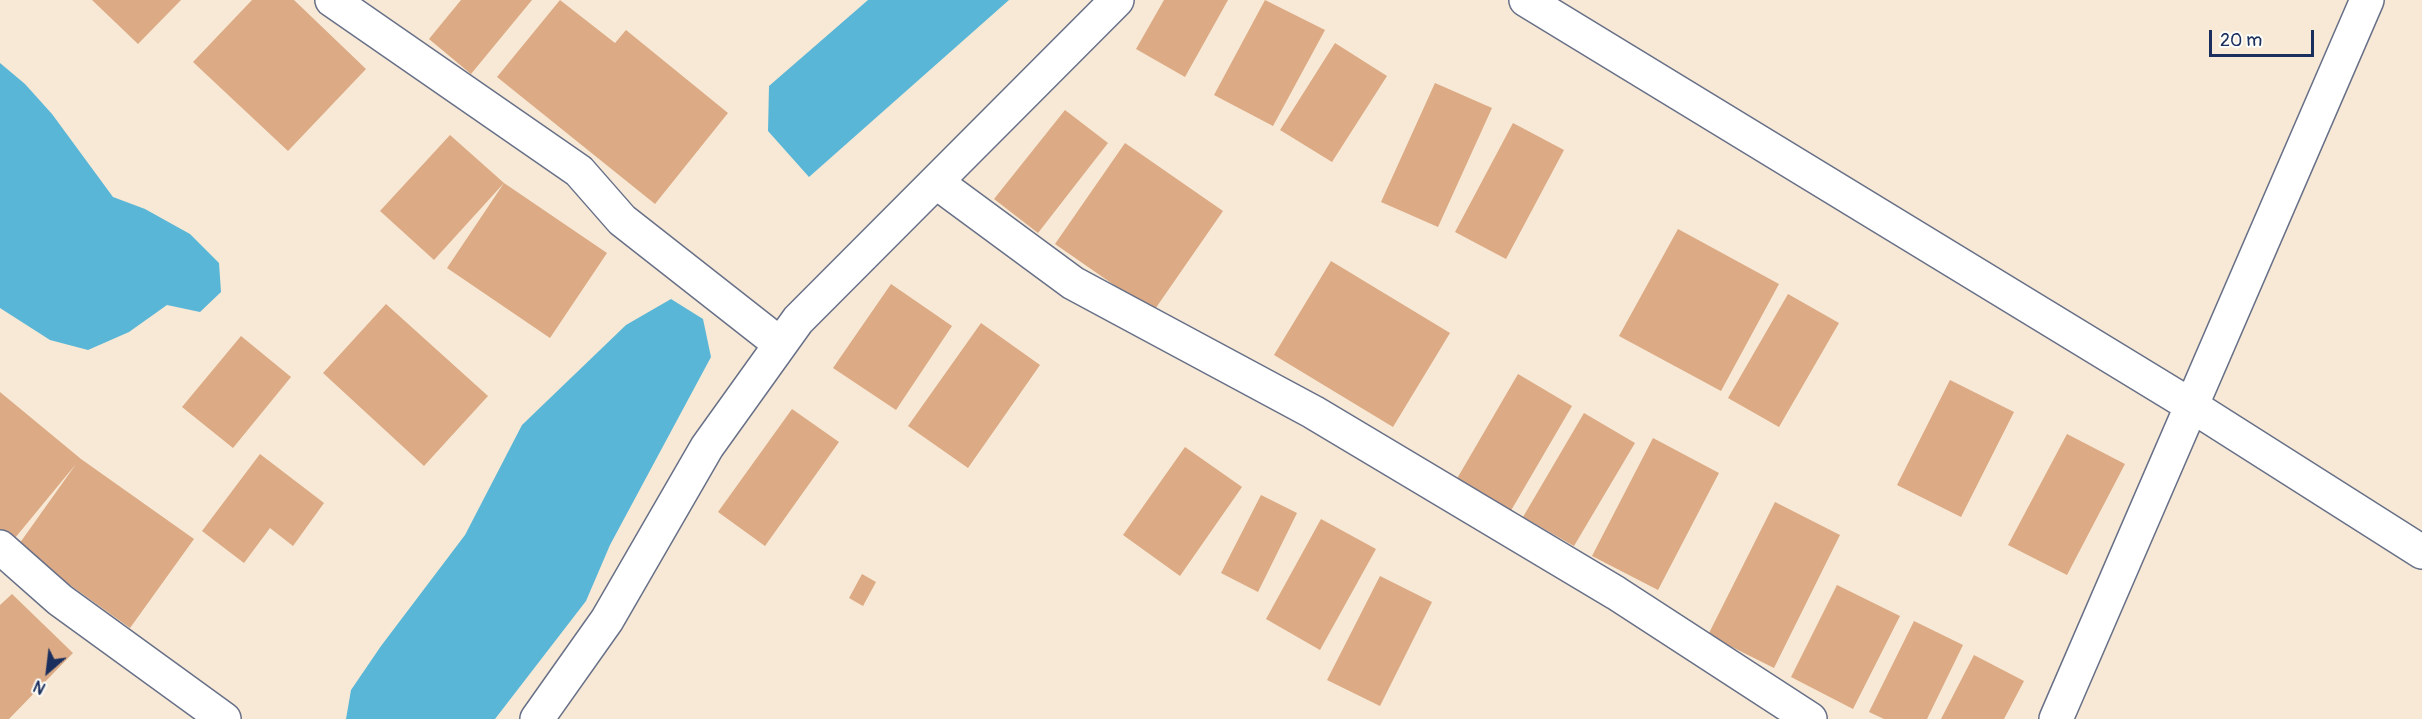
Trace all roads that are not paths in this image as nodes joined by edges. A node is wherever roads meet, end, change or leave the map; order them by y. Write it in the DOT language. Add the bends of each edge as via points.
graph roads {
  1 [pos="332,0"];
  2 [pos="1117,0"];
  3 [pos="1527,0"];
  4 [pos="2367,0"];
  5 [pos="936,182"];
  6 [pos="780,344"];
  7 [pos="2192,406"];
  8 [pos="0,547"];
  9 [pos="2422,552"];
  10 [pos="224,719"];
  11 [pos="537,719"];
  12 [pos="1809,719"];
  13 [pos="2056,719"];
  1 -- 6 [label="street" via="579,171 622,220"];
  2 -- 5 [label="street"];
  3 -- 7 [label="street"];
  4 -- 7 [label="street"];
  5 -- 6 [label="street" via="798,320"];
  5 -- 12 [label="street" via="1073,283 1313,412 1616,593"];
  6 -- 11 [label="street" via="707,447 607,620"];
  7 -- 9 [label="street"];
  7 -- 13 [label="street"];
  8 -- 10 [label="street" via="60,600"];
}
